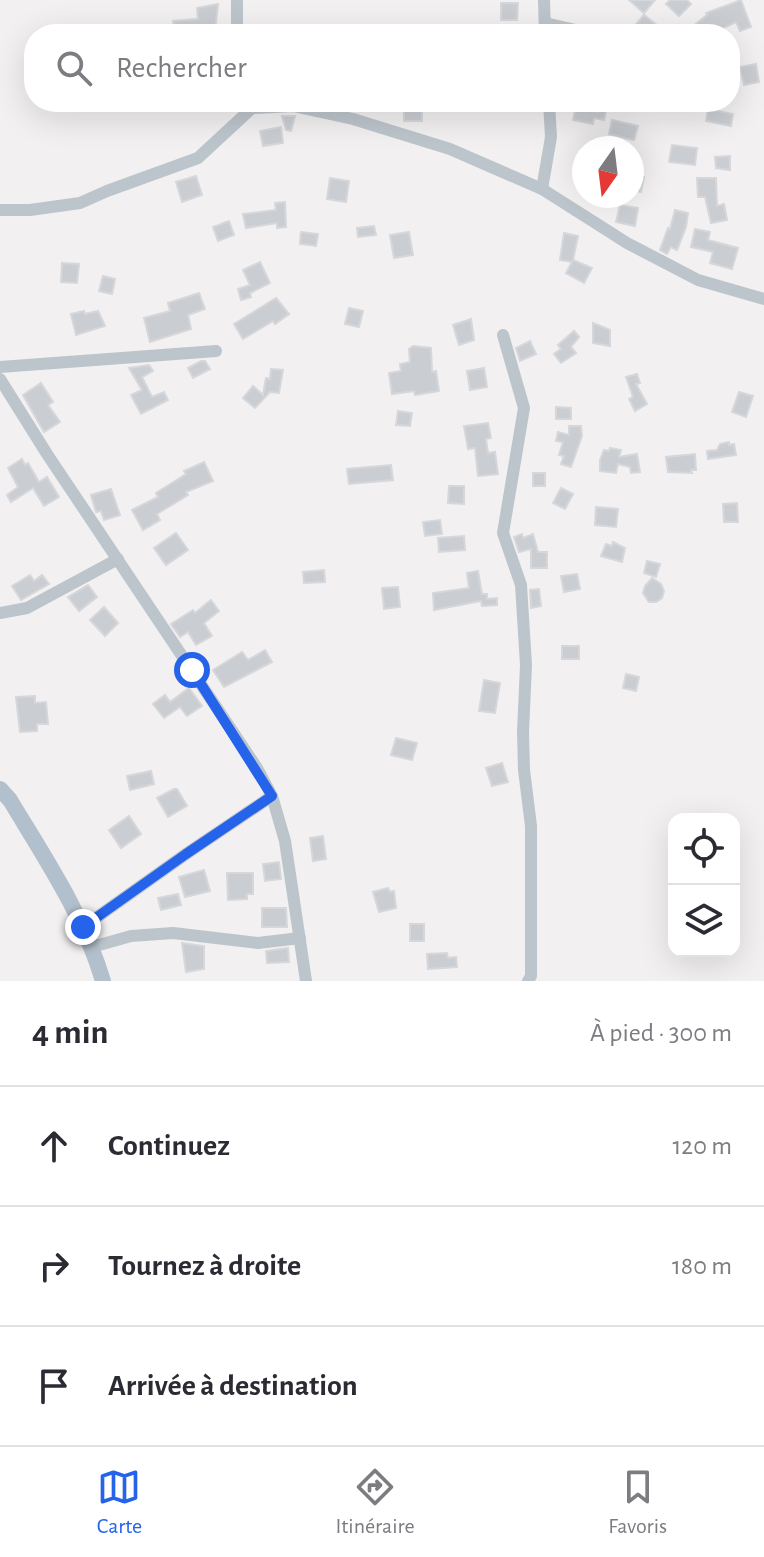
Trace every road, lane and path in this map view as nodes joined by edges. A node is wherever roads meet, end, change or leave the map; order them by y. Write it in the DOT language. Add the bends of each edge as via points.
graph roads {
  1 [pos="237,0"];
  2 [pos="544,0"];
  3 [pos="237,24"];
  4 [pos="545,24"];
  5 [pos="244,112"];
  6 [pos="321,112"];
  7 [pos="550,112"];
  8 [pos="542,189"];
  9 [pos="0,210"];
  10 [pos="764,299"];
  11 [pos="503,335"];
  12 [pos="216,351"];
  13 [pos="0,367"];
  14 [pos="0,379"];
  15 [pos="118,559"];
  16 [pos="0,613"];
  17 [pos="0,789"];
  18 [pos="272,796"];
  19 [pos="83,927"];
  20 [pos="300,938"];
  21 [pos="92,947"];
  22 [pos="103,981"];
  23 [pos="306,981"];
  24 [pos="528,981"];
  1 -- 3 [label="street"];
  2 -- 4 [label="street"];
  5 -- 9 [label="street" via="198,158 80,203"];
  6 -- 8 [label="street" via="450,149"];
  7 -- 8 [label="street"];
  8 -- 10 [label="street" via="698,280"];
  11 -- 24 [label="street" via="524,408 503,533 521,585 526,665"];
  12 -- 13 [label="street"];
  14 -- 15 [label="street"];
  15 -- 16 [label="street" via="27,608"];
  15 -- 18 [label="street"];
  17 -- 19 [label="main road"];
  18 -- 19 [label="street"];
  18 -- 20 [label="street" via="285,841"];
  19 -- 21 [label="main road"];
  20 -- 21 [label="street" via="258,943 173,933 131,936"];
  20 -- 23 [label="street"];
  21 -- 22 [label="main road"];
}
